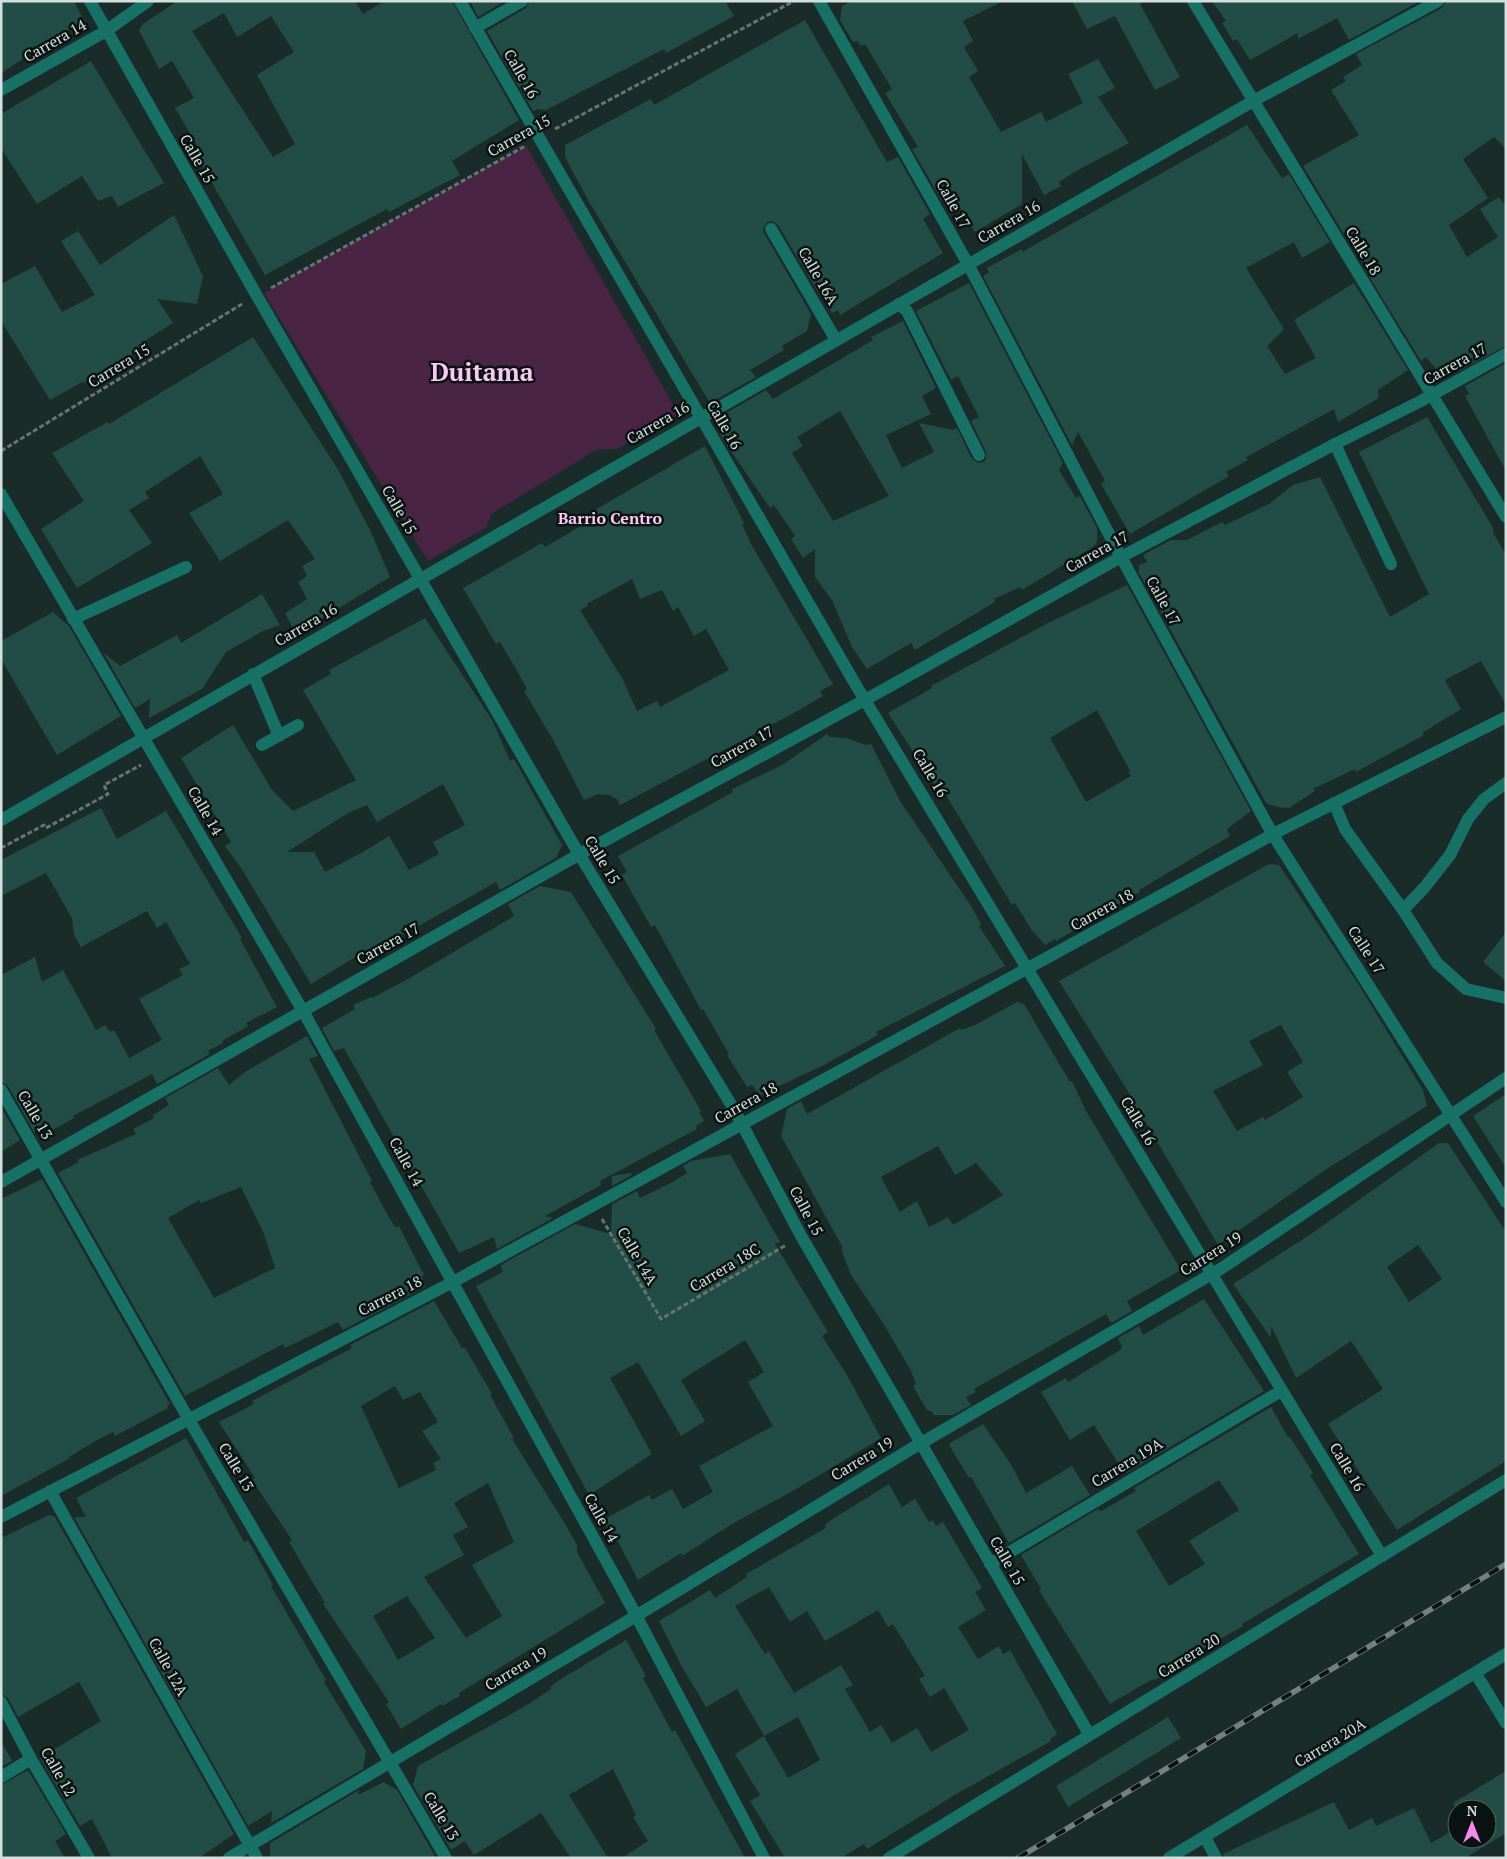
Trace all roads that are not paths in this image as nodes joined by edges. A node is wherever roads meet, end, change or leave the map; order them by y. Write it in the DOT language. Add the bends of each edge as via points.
graph roads {
  1 [pos="90,1"];
  2 [pos="148,1"];
  3 [pos="460,1"];
  4 [pos="522,1"];
  5 [pos="819,1"];
  6 [pos="1193,1"];
  7 [pos="1438,1"];
  8 [pos="475,28"];
  9 [pos="106,31"];
  10 [pos="1,90"];
  11 [pos="1255,100"];
  12 [pos="771,229"];
  13 [pos="968,264"];
  14 [pos="899,304"];
  15 [pos="836,340"];
  16 [pos="1506,354"];
  17 [pos="1433,395"];
  18 [pos="701,417"];
  19 [pos="1335,444"];
  20 [pos="979,455"];
  21 [pos="1,494"];
  22 [pos="1506,517"];
  23 [pos="1121,558"];
  24 [pos="1391,564"];
  25 [pos="186,567"];
  26 [pos="420,578"];
  27 [pos="73,619"];
  28 [pos="253,674"];
  29 [pos="866,699"];
  30 [pos="1506,717"];
  31 [pos="298,725"];
  32 [pos="279,736"];
  33 [pos="143,738"];
  34 [pos="262,745"];
  35 [pos="1506,783"];
  36 [pos="1334,804"];
  37 [pos="1,820"];
  38 [pos="1273,835"];
  39 [pos="580,854"];
  40 [pos="1403,910"];
  41 [pos="1028,969"];
  42 [pos="1506,998"];
  43 [pos="303,1011"];
  44 [pos="1506,1078"];
  45 [pos="1,1090"];
  46 [pos="1451,1116"];
  47 [pos="742,1123"];
  48 [pos="42,1160"];
  49 [pos="1,1182"];
  50 [pos="1506,1202"];
  51 [pos="1211,1274"];
  52 [pos="453,1282"];
  53 [pos="1281,1391"];
  54 [pos="189,1419"];
  55 [pos="920,1443"];
  56 [pos="1506,1480"];
  57 [pos="50,1491"];
  58 [pos="1,1517"];
  59 [pos="1382,1556"];
  60 [pos="990,1564"];
  61 [pos="636,1616"];
  62 [pos="1506,1654"];
  63 [pos="1476,1674"];
  64 [pos="1,1702"];
  65 [pos="1506,1723"];
  66 [pos="1089,1734"];
  67 [pos="31,1759"];
  68 [pos="390,1762"];
  69 [pos="1,1777"];
  70 [pos="1206,1837"];
  71 [pos="250,1844"];
  72 [pos="89,1858"];
  73 [pos="228,1858"];
  74 [pos="257,1858"];
  75 [pos="446,1858"];
  76 [pos="764,1858"];
  77 [pos="889,1858"];
  78 [pos="1169,1858"];
  79 [pos="1216,1858"];
  1 -- 9 [label="street, Calle 15"];
  2 -- 9 [label="street, Carrera 14"];
  3 -- 8 [label="street, Calle 16"];
  4 -- 8 [label="street"];
  5 -- 13 [label="street, Calle 17"];
  6 -- 11 [label="street, Calle 18"];
  7 -- 11 [label="street, Carrera 16"];
  8 -- 18 [label="street, Calle 16"];
  9 -- 10 [label="street, Carrera 14"];
  9 -- 26 [label="street, Calle 15" via="253,298"];
  11 -- 13 [label="street, Carrera 16"];
  11 -- 17 [label="street, Calle 18"];
  12 -- 15 [label="street, Calle 16A"];
  13 -- 14 [label="street, Carrera 16"];
  13 -- 23 [label="street, Calle 17"];
  14 -- 15 [label="street, Carrera 16"];
  14 -- 20 [label="street" via="907,312"];
  15 -- 18 [label="street, Carrera 16"];
  16 -- 17 [label="street, Carrera 17"];
  17 -- 19 [label="street, Carrera 17"];
  17 -- 22 [label="street, Calle 18"];
  18 -- 26 [label="street, Carrera 16"];
  18 -- 29 [label="street, Calle 16"];
  19 -- 23 [label="street, Carrera 17"];
  19 -- 24 [label="street"];
  21 -- 27 [label="street, Calle 14"];
  23 -- 29 [label="street, Carrera 17"];
  23 -- 38 [label="street, Calle 17"];
  25 -- 27 [label="street"];
  26 -- 28 [label="street, Carrera 16"];
  26 -- 39 [label="street, Calle 15"];
  27 -- 33 [label="street, Calle 14"];
  28 -- 32 [label="street"];
  28 -- 33 [label="street, Carrera 16"];
  29 -- 39 [label="street, Carrera 17"];
  29 -- 41 [label="street, Calle 16"];
  30 -- 36 [label="street, Carrera 18"];
  31 -- 32 [label="street"];
  32 -- 34 [label="street"];
  33 -- 37 [label="street, Carrera 16"];
  33 -- 43 [label="street, Calle 14"];
  35 -- 40 [label="street" via="1484,799 1468,819 1450,855"];
  36 -- 38 [label="street, Carrera 18"];
  36 -- 40 [label="street" via="1345,830"];
  38 -- 41 [label="street, Carrera 18"];
  38 -- 46 [label="street, Calle 17"];
  39 -- 43 [label="street, Carrera 17"];
  39 -- 47 [label="street, Calle 15"];
  40 -- 42 [label="street" via="1437,963 1466,989"];
  41 -- 47 [label="street, Carrera 18"];
  41 -- 51 [label="street, Calle 16"];
  43 -- 48 [label="street, Carrera 17"];
  43 -- 52 [label="street, Calle 14"];
  44 -- 46 [label="street, Carrera 19"];
  45 -- 48 [label="street, Calle 13"];
  46 -- 50 [label="street, Calle 17"];
  46 -- 51 [label="street, Carrera 19"];
  47 -- 52 [label="street, Carrera 18"];
  47 -- 55 [label="street, Calle 15" via="800,1234"];
  48 -- 49 [label="street, Carrera 17"];
  48 -- 54 [label="street, Calle 13"];
  51 -- 53 [label="street, Calle 16"];
  51 -- 55 [label="street, Carrera 19"];
  52 -- 54 [label="street, Carrera 18"];
  52 -- 61 [label="street, Calle 14"];
  53 -- 59 [label="street, Calle 16"];
  53 -- 60 [label="street, Carrera 19A"];
  54 -- 57 [label="street, Carrera 18"];
  54 -- 68 [label="street, Calle 13"];
  55 -- 60 [label="street, Calle 15"];
  55 -- 61 [label="street, Carrera 19"];
  56 -- 59 [label="street, Carrera 20"];
  57 -- 58 [label="street, Carrera 18"];
  57 -- 71 [label="street, Calle 12A"];
  59 -- 66 [label="street, Carrera 20"];
  60 -- 66 [label="street, Calle 15"];
  61 -- 68 [label="street, Carrera 19"];
  61 -- 76 [label="street, Calle 14"];
  62 -- 63 [label="street, Carrera 20A"];
  63 -- 65 [label="street"];
  63 -- 70 [label="street, Carrera 20A"];
  64 -- 67 [label="street, Calle 12"];
  66 -- 77 [label="street, Carrera 20"];
  67 -- 69 [label="street"];
  67 -- 72 [label="street, Calle 12"];
  68 -- 71 [label="street, Carrera 19"];
  68 -- 75 [label="street, Calle 13"];
  70 -- 78 [label="street, Carrera 20A"];
  70 -- 79 [label="street"];
  71 -- 73 [label="street, Carrera 19"];
  71 -- 74 [label="street, Calle 12A"];
}
